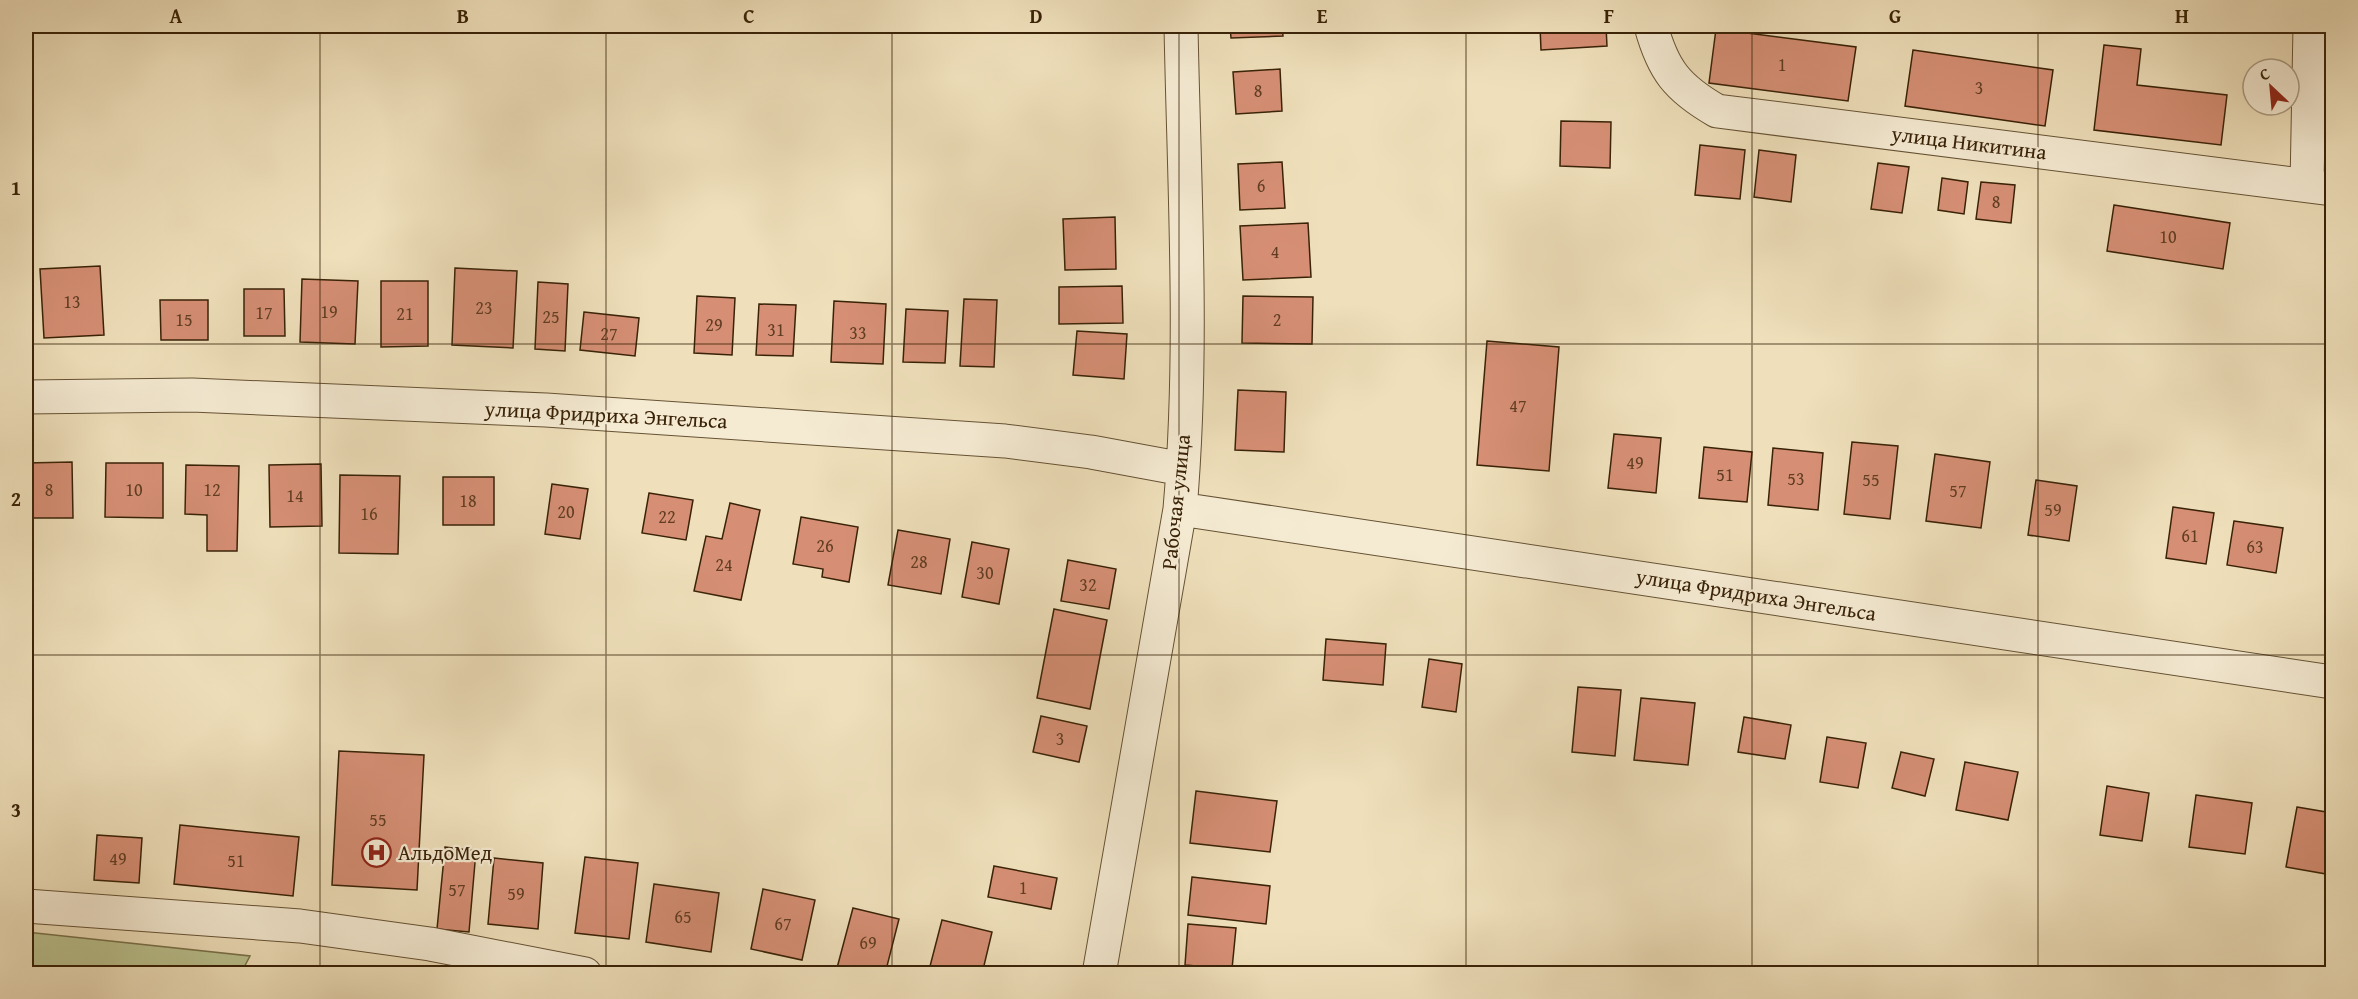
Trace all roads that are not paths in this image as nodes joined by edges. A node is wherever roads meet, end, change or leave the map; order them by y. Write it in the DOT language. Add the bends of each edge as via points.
graph roads {
  1 [pos="1181,26"];
  2 [pos="1652,26"];
  3 [pos="2310,26"];
  4 [pos="2320,187"];
  5 [pos="26,397"];
  6 [pos="1183,469"];
  7 [pos="1180,509"];
  8 [pos="2332,682"];
  9 [pos="26,906"];
  10 [pos="585,974"];
  11 [pos="1099,974"];
  1 -- 6 [label="street, Рабочая улица" via="1188,351"];
  2 -- 4 [label="street, улица Никитина" via="1659,55 1673,79 1716,111"];
  3 -- 4 [label="street"];
  5 -- 6 [label="street, улица Фридриха Энгельса" via="192,395 546,410 1005,441"];
  6 -- 7 [label="street, Рабочая улица"];
  7 -- 8 [label="street, улица Фридриха Энгельса"];
  7 -- 11 [label="street, Рабочая улица"];
  9 -- 10 [label="street" via="300,926 430,944"];
}
